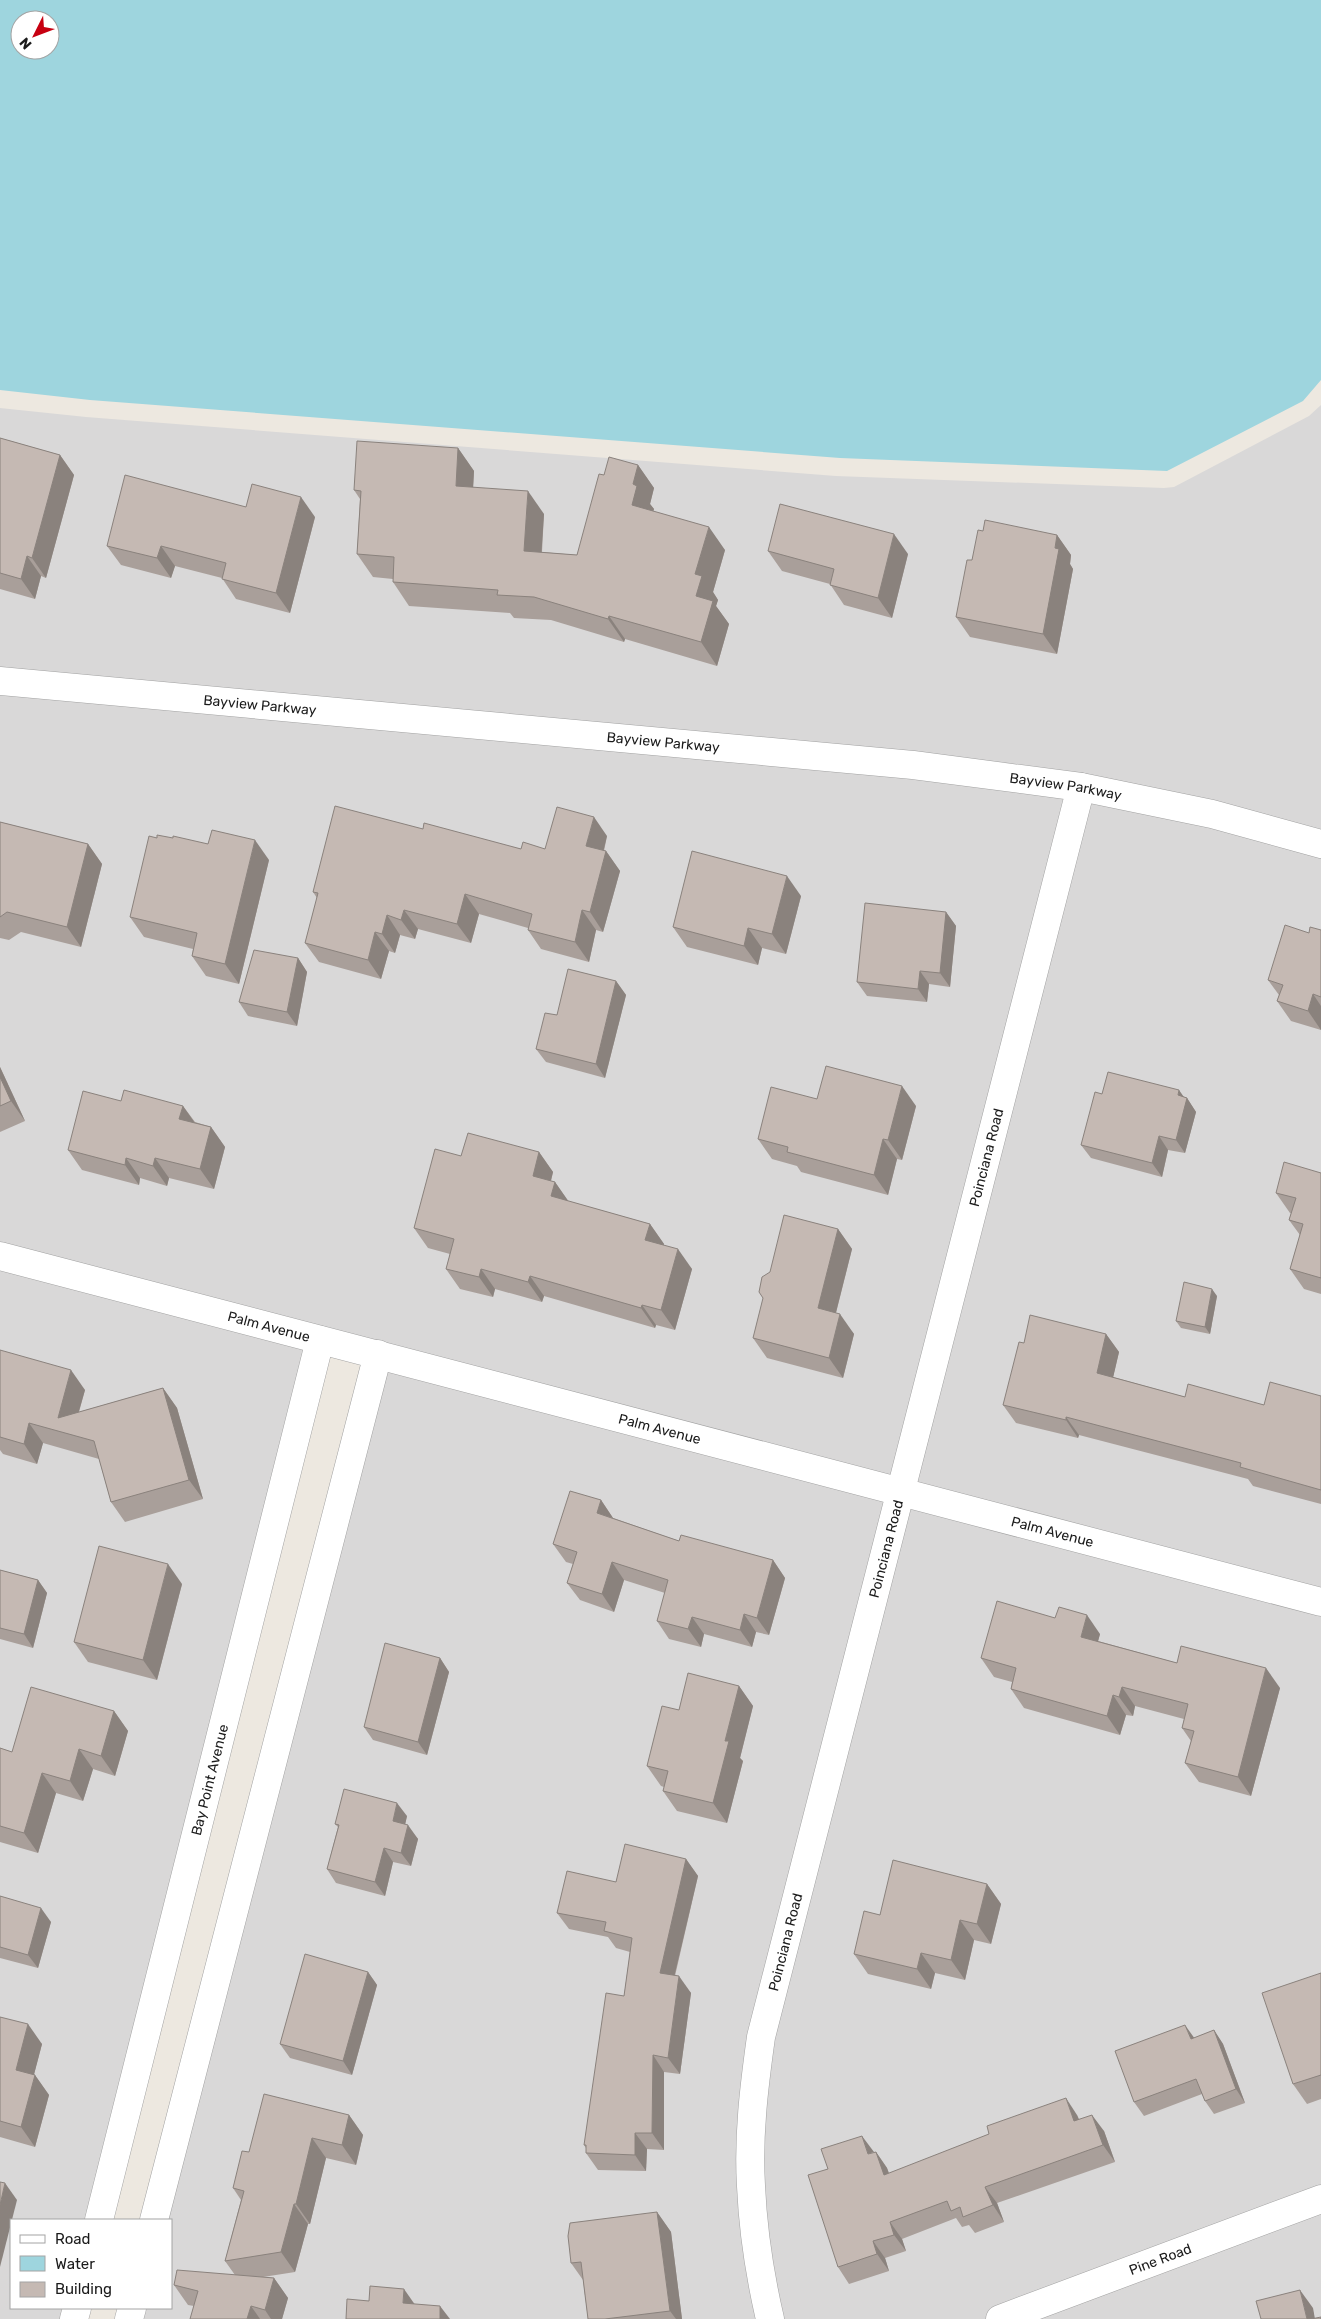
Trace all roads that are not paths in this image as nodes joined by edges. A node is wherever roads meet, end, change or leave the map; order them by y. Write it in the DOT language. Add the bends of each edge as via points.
graph roads {
  1 [pos="0,681"];
  2 [pos="1081,787"];
  3 [pos="1321,844"];
  4 [pos="0,1256"];
  5 [pos="320,1340"];
  6 [pos="378,1354"];
  7 [pos="902,1492"];
  8 [pos="1321,1602"];
  9 [pos="1321,2199"];
  10 [pos="99,2219"];
  11 [pos="154,2219"];
  12 [pos="770,2319"];
  13 [pos="1000,2319"];
  1 -- 2 [label="street, Bayview Parkway" via="749,748"];
  2 -- 3 [label="street, Bayview Parkway" via="1212,814"];
  2 -- 7 [label="street, Poinciana Road"];
  4 -- 5 [label="street, Palm Avenue"];
  5 -- 6 [label="street, Palm Avenue"];
  5 -- 10 [label="street, Bay Point Avenue"];
  6 -- 7 [label="street, Palm Avenue"];
  6 -- 11 [label="street"];
  7 -- 8 [label="street, Palm Avenue"];
  7 -- 12 [label="street, Poinciana Road" via="761,2037 754,2087 751,2187"];
  9 -- 13 [label="street, Pine Road"];
}
